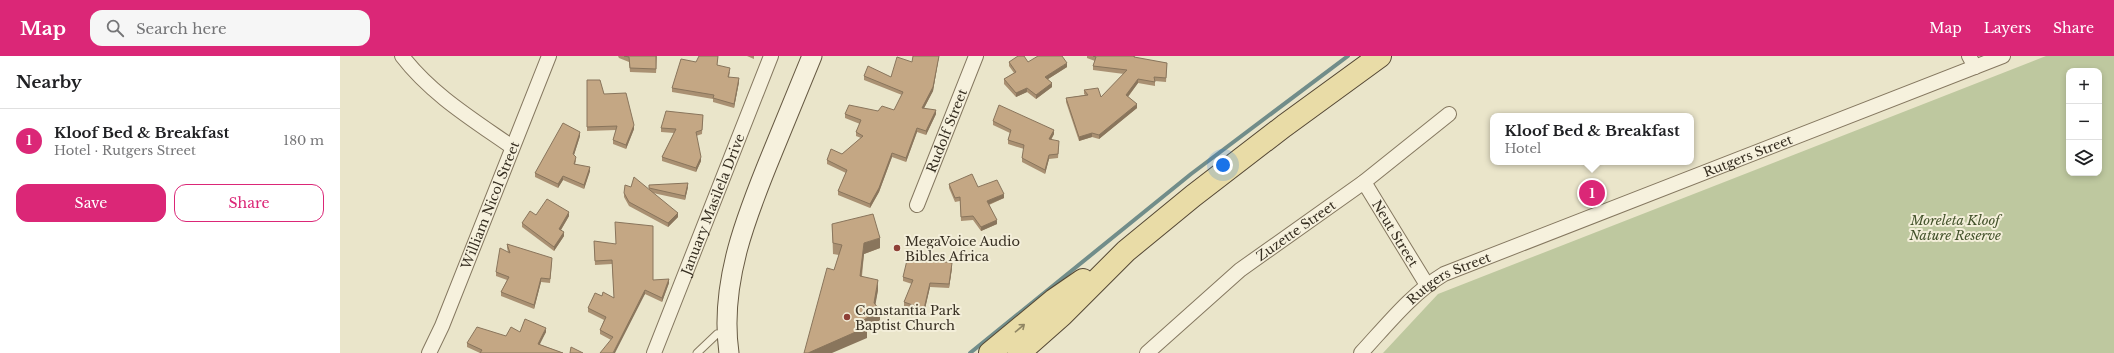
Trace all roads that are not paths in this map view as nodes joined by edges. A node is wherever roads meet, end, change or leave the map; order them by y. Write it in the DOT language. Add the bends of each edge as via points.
graph roads {
  1 [pos="402,56"];
  2 [pos="549,56"];
  3 [pos="771,56"];
  4 [pos="812,56"];
  5 [pos="976,56"];
  6 [pos="1380,56"];
  7 [pos="2003,56"];
  8 [pos="1972,62"];
  9 [pos="1449,114"];
  10 [pos="512,147"];
  11 [pos="1364,182"];
  12 [pos="917,205"];
  13 [pos="745,221"];
  14 [pos="1126,251"];
  15 [pos="1426,285"];
  16 [pos="717,334"];
  17 [pos="429,353"];
  18 [pos="654,353"];
  19 [pos="697,353"];
  20 [pos="718,353"];
  21 [pos="729,353"];
  22 [pos="990,353"];
  23 [pos="1019,353"];
  24 [pos="1148,353"];
  25 [pos="1361,353"];
  1 -- 10 [label="street" via="422,80 440,96"];
  2 -- 10 [label="street, William Nicol Street"];
  3 -- 18 [label="street, January Masilela Drive"];
  4 -- 13 [label="main road"];
  5 -- 12 [label="street, Rudolf Street"];
  6 -- 14 [label="main road" via="1260,145"];
  7 -- 8 [label="street, Rutgers Street"];
  8 -- 15 [label="street, Rutgers Street" via="1451,272"];
  9 -- 11 [label="street, Zuzette Street"];
  10 -- 17 [label="street, William Nicol Street"];
  11 -- 15 [label="street, Neut Street"];
  11 -- 24 [label="street, Zuzette Street" via="1240,270"];
  13 -- 16 [label="main road" via="726,260 720,292"];
  13 -- 21 [label="main road" via="729,295"];
  22 -- 14 [label="main road, one-way" via="1054,300"];
  14 -- 23 [label="main road" via="1062,315"];
  15 -- 25 [label="street, Rutgers Street"];
  16 -- 19 [label="lane"];
  16 -- 20 [label="main road"];
}
